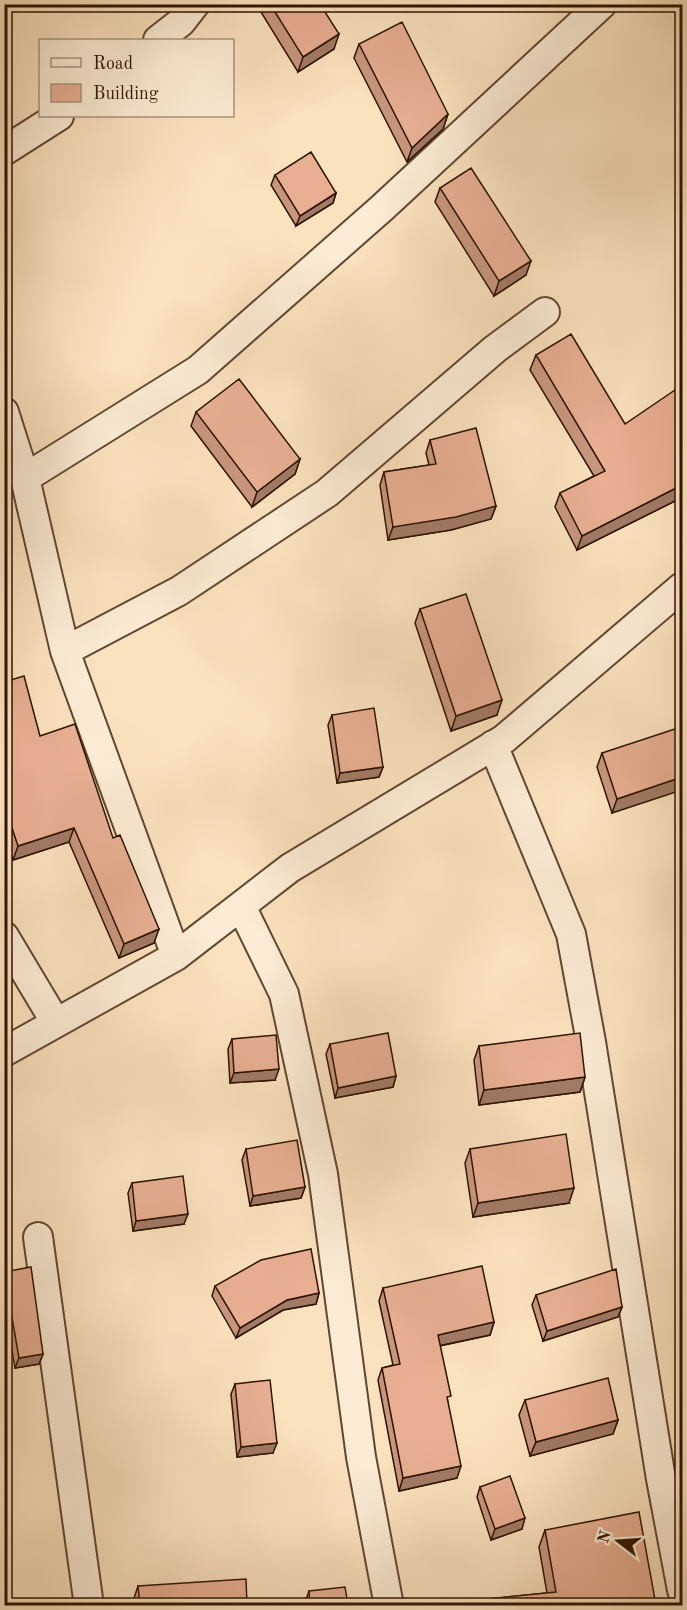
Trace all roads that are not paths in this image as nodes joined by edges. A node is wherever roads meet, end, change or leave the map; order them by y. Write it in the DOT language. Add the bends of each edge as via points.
graph roads {
  1 [pos="195,4"];
  2 [pos="602,4"];
  3 [pos="159,39"];
  4 [pos="56,117"];
  5 [pos="4,151"];
  6 [pos="545,312"];
  7 [pos="4,412"];
  8 [pos="26,478"];
  9 [pos="682,587"];
  10 [pos="65,651"];
  11 [pos="493,745"];
  12 [pos="241,906"];
  13 [pos="4,936"];
  14 [pos="176,956"];
  15 [pos="56,1023"];
  16 [pos="4,1052"];
  17 [pos="38,1237"];
  18 [pos="682,1590"];
  19 [pos="89,1605"];
  20 [pos="389,1605"];
  1 -- 3 [label="street" via="181,22"];
  2 -- 8 [label="street" via="382,208 198,370"];
  4 -- 5 [label="street"];
  6 -- 10 [label="street" via="495,349 327,493 179,591"];
  7 -- 8 [label="street"];
  8 -- 10 [label="street"];
  9 -- 11 [label="street"];
  10 -- 14 [label="street"];
  11 -- 12 [label="street" via="290,868"];
  11 -- 18 [label="street" via="571,934"];
  12 -- 14 [label="street"];
  12 -- 20 [label="street" via="284,994 323,1174 361,1457"];
  13 -- 15 [label="street"];
  14 -- 15 [label="street"];
  15 -- 16 [label="street"];
  17 -- 19 [label="street"];
}
